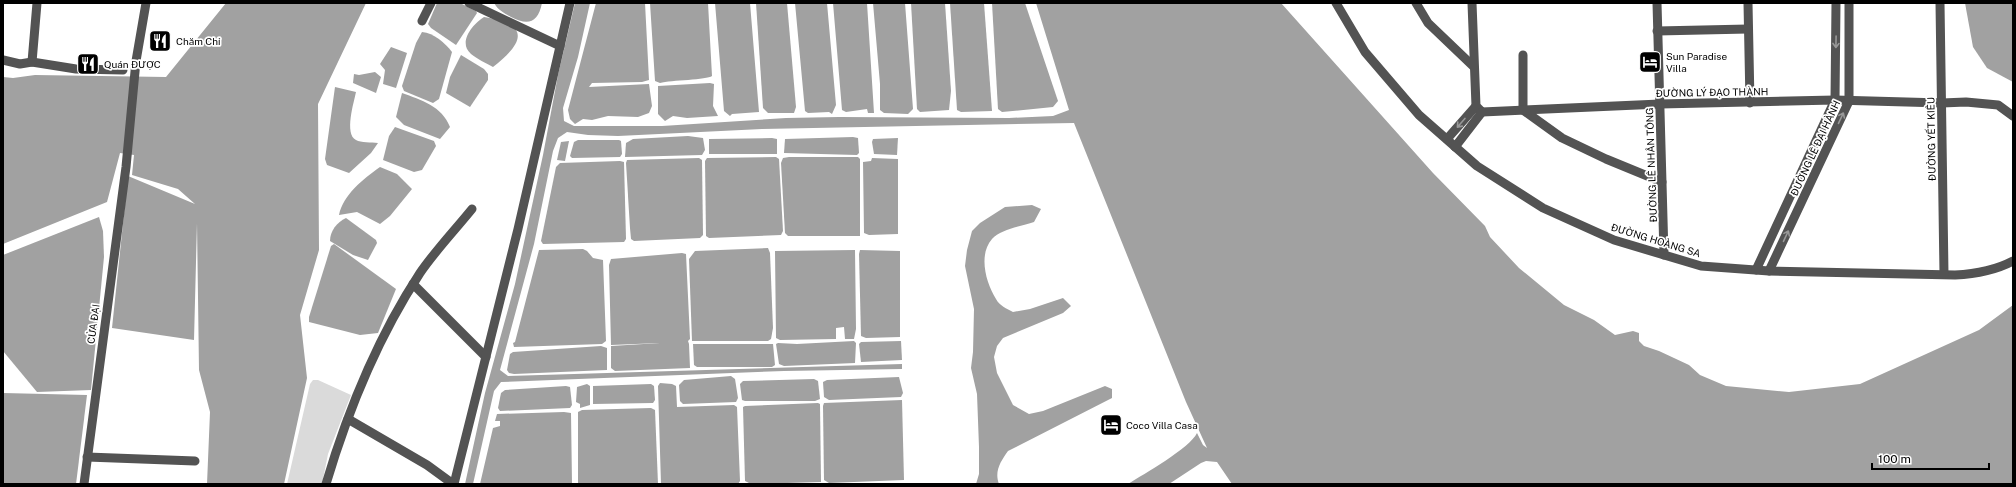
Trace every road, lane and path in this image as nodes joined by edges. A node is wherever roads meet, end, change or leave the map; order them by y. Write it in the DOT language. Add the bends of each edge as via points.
graph roads {
  1 [pos="37,3"];
  2 [pos="146,3"];
  3 [pos="431,3"];
  4 [pos="469,3"];
  5 [pos="570,3"];
  6 [pos="1336,3"];
  7 [pos="1416,3"];
  8 [pos="1472,3"];
  9 [pos="1656,3"];
  10 [pos="1748,3"];
  11 [pos="1836,3"];
  12 [pos="1849,3"];
  13 [pos="1940,3"];
  14 [pos="422,21"];
  15 [pos="1748,29"];
  16 [pos="1657,31"];
  17 [pos="560,46"];
  18 [pos="1523,55"];
  19 [pos="3,60"];
  20 [pos="32,62"];
  21 [pos="1473,66"];
  22 [pos="123,70"];
  23 [pos="1835,100"];
  24 [pos="1849,100"];
  25 [pos="1750,103"];
  26 [pos="1942,103"];
  27 [pos="1660,104"];
  28 [pos="1479,109"];
  29 [pos="1523,110"];
  30 [pos="2013,116"];
  31 [pos="1447,140"];
  32 [pos="1455,147"];
  33 [pos="1662,182"];
  34 [pos="472,209"];
  35 [pos="1664,255"];
  36 [pos="2013,261"];
  37 [pos="1756,270"];
  38 [pos="1769,271"];
  39 [pos="1944,274"];
  40 [pos="413,284"];
  41 [pos="486,357"];
  42 [pos="348,419"];
  43 [pos="87,456"];
  44 [pos="195,461"];
  45 [pos="84,484"];
  46 [pos="326,484"];
  47 [pos="454,484"];
  1 -- 20 [label="street"];
  2 -- 43 [label="street, CỬA ĐẠI" via="136,64 126,167"];
  3 -- 14 [label="street"];
  4 -- 17 [label="street"];
  5 -- 17 [label="street"];
  6 -- 31 [label="street, ĐƯỜNG HOÀNG SA" via="1365,52 1419,114"];
  7 -- 21 [label="street" via="1428,23"];
  8 -- 21 [label="street"];
  9 -- 16 [label="street, ĐƯỜNG LÊ NHÂN TÔNG"];
  10 -- 15 [label="street"];
  11 -- 23 [label="street, ĐƯỜNG LÊ ĐẠI HÀNH, one-way"];
  12 -- 24 [label="street, ĐƯỜNG LÊ ĐẠI HÀNH"];
  13 -- 26 [label="street, ĐƯỜNG YẾT KIÊU"];
  15 -- 16 [label="street"];
  15 -- 25 [label="street"];
  16 -- 27 [label="street, ĐƯỜNG LÊ NHÂN TÔNG"];
  17 -- 41 [label="street"];
  18 -- 29 [label="street"];
  19 -- 20 [label="street" via="20,64"];
  20 -- 22 [label="street" via="76,69"];
  21 -- 28 [label="street"];
  23 -- 24 [label="street, ĐƯỜNG LÝ ĐẠO THÀNH"];
  23 -- 25 [label="street, ĐƯỜNG LÝ ĐẠO THÀNH"];
  23 -- 37 [label="street, ĐƯỜNG LÊ ĐẠI HÀNH"];
  24 -- 26 [label="street, ĐƯỜNG LÝ ĐẠO THÀNH"];
  38 -- 24 [label="street, ĐƯỜNG LÊ ĐẠI HÀNH, one-way"];
  25 -- 27 [label="street, ĐƯỜNG LÝ ĐẠO THÀNH"];
  26 -- 30 [label="street" via="1998,105"];
  26 -- 39 [label="street, ĐƯỜNG YẾT KIÊU"];
  27 -- 29 [label="street, ĐƯỜNG LÝ ĐẠO THÀNH"];
  27 -- 33 [label="street, ĐƯỜNG LÊ NHÂN TÔNG"];
  28 -- 29 [label="street, ĐƯỜNG LÝ ĐẠO THÀNH"];
  28 -- 31 [label="street, one-way"];
  28 -- 32 [label="street"];
  29 -- 33 [label="street" via="1562,138 1606,160"];
  31 -- 32 [label="street, ĐƯỜNG HOÀNG SA"];
  32 -- 35 [label="street, ĐƯỜNG HOÀNG SA" via="1478,166 1543,208 1614,240"];
  33 -- 35 [label="street, ĐƯỜNG LÊ NHÂN TÔNG"];
  34 -- 40 [label="street"];
  35 -- 37 [label="street, ĐƯỜNG HOÀNG SA" via="1701,266"];
  36 -- 39 [label="street, ĐƯỜNG HOÀNG SA" via="1979,274"];
  37 -- 38 [label="street, ĐƯỜNG HOÀNG SA"];
  38 -- 39 [label="street, ĐƯỜNG HOÀNG SA"];
  40 -- 41 [label="street"];
  40 -- 42 [label="street" via="380,343"];
  41 -- 47 [label="street"];
  42 -- 46 [label="street"];
  42 -- 47 [label="street" via="427,465"];
  43 -- 44 [label="street"];
  43 -- 45 [label="street, CỬA ĐẠI"];
}
